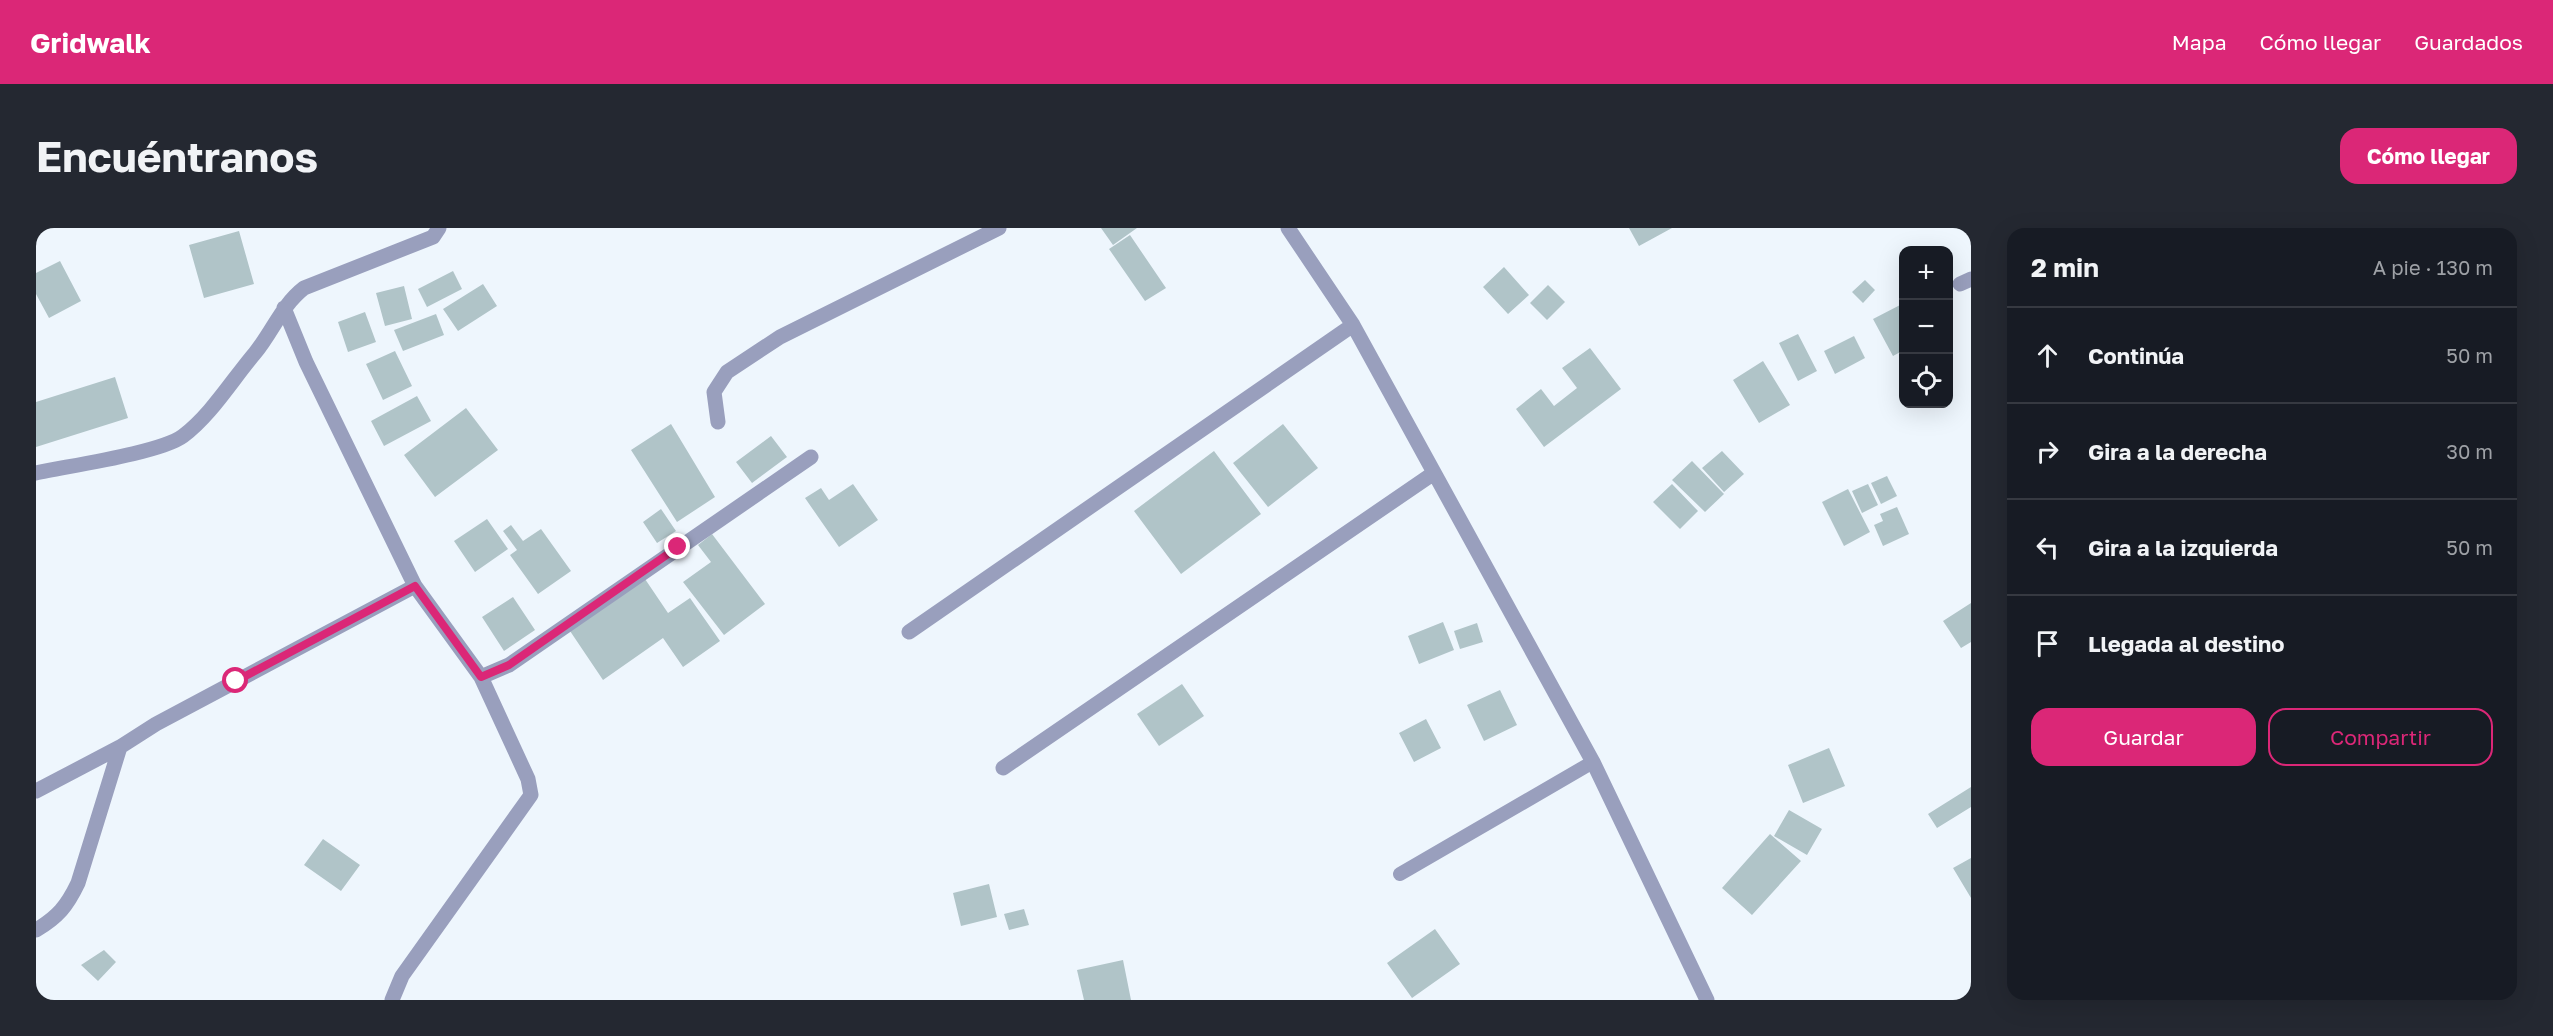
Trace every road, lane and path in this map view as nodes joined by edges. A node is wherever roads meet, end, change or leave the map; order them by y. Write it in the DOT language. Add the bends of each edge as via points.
graph roads {
  1 [pos="439,228"];
  2 [pos="999,228"];
  3 [pos="1288,228"];
  4 [pos="284,308"];
  5 [pos="1353,326"];
  6 [pos="718,422"];
  7 [pos="811,457"];
  8 [pos="36,473"];
  9 [pos="1434,473"];
  10 [pos="415,586"];
  11 [pos="909,632"];
  12 [pos="481,677"];
  13 [pos="120,747"];
  14 [pos="1593,762"];
  15 [pos="1003,768"];
  16 [pos="36,791"];
  17 [pos="1400,874"];
  18 [pos="36,930"];
  19 [pos="392,1000"];
  20 [pos="1707,1000"];
  1 -- 4 [label="street" via="434,237 304,288"];
  2 -- 6 [label="street" via="780,337 727,372 714,392"];
  3 -- 5 [label="street"];
  4 -- 8 [label="street" via="260,347 181,438 159,447"];
  4 -- 10 [label="street" via="306,362"];
  5 -- 9 [label="street"];
  5 -- 11 [label="street"];
  7 -- 12 [label="street" via="509,665"];
  9 -- 14 [label="street"];
  9 -- 15 [label="street"];
  10 -- 12 [label="street"];
  10 -- 13 [label="street"];
  12 -- 19 [label="street" via="528,779 531,795 402,976"];
  13 -- 16 [label="street"];
  13 -- 18 [label="street" via="68,905"];
  14 -- 17 [label="lane"];
  14 -- 20 [label="street"];
}
